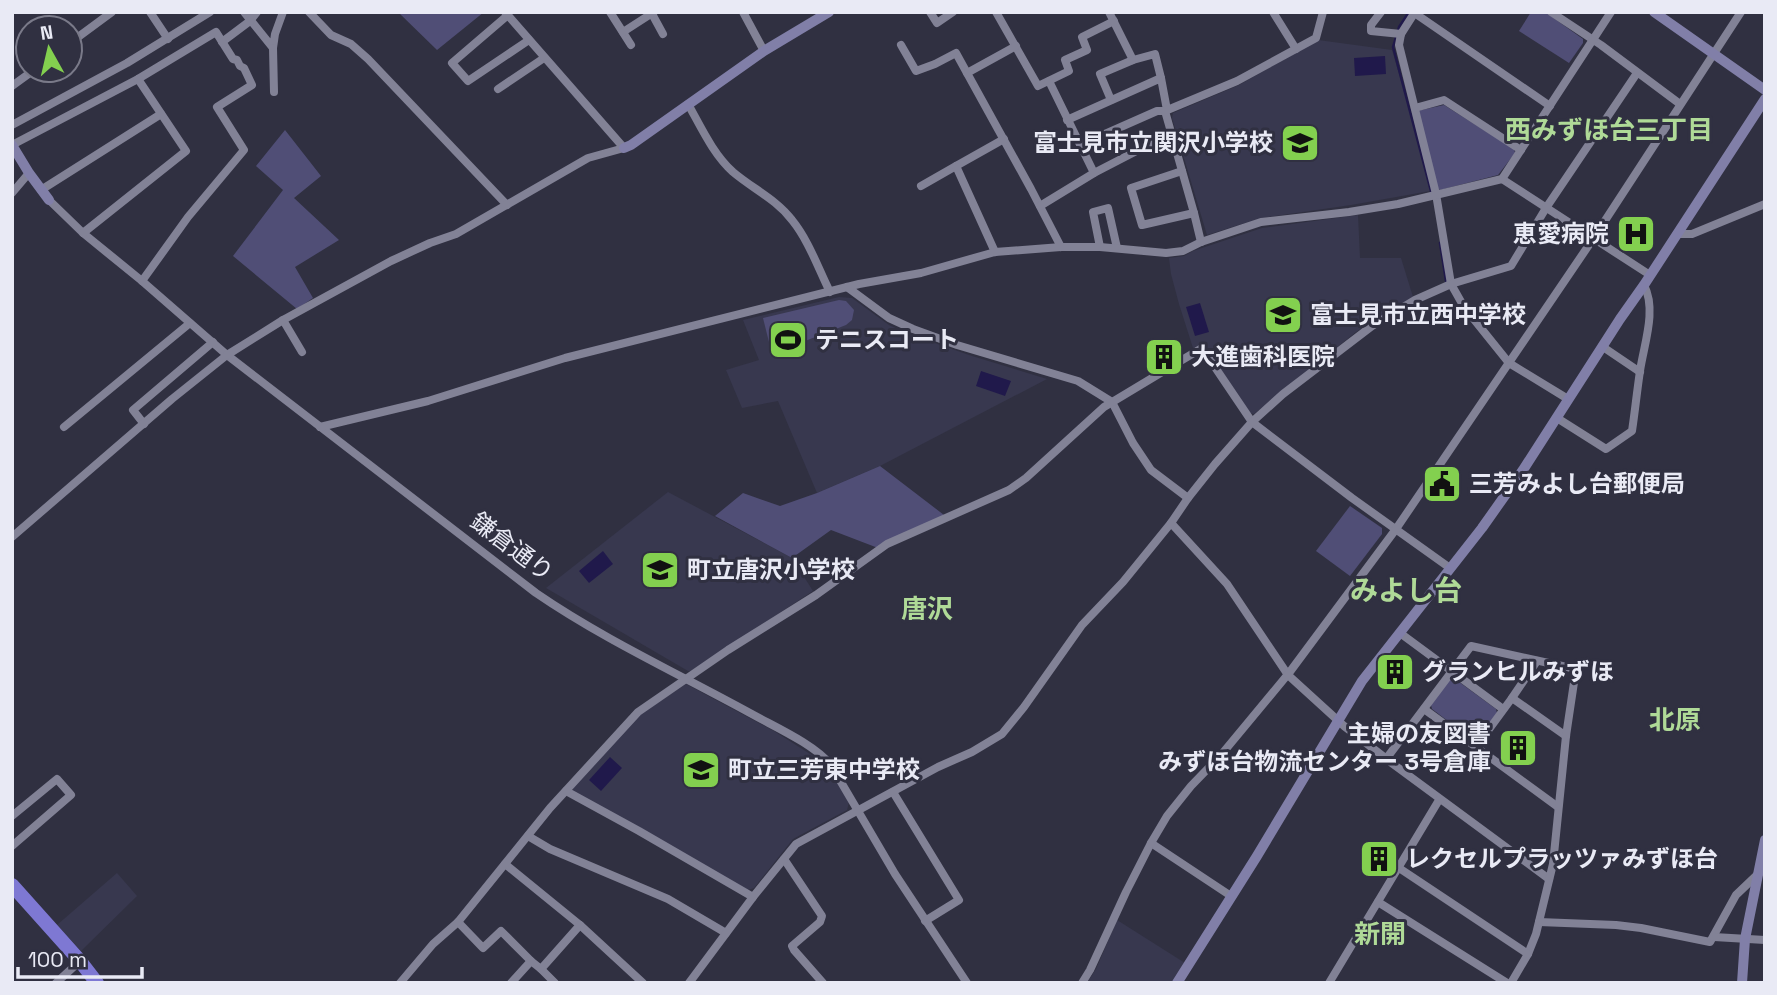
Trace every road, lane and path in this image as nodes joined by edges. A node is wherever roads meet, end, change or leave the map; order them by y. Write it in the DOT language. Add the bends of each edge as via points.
graph roads {
  1 [pos="111,12"];
  2 [pos="150,12"];
  3 [pos="210,12"];
  4 [pos="244,12"];
  5 [pos="257,12"];
  6 [pos="283,12"];
  7 [pos="309,12"];
  8 [pos="610,12"];
  9 [pos="743,12"];
  10 [pos="829,12"];
  11 [pos="930,12"];
  12 [pos="953,12"];
  13 [pos="996,12"];
  14 [pos="1109,12"];
  15 [pos="1273,12"];
  16 [pos="1322,12"];
  17 [pos="1381,12"];
  18 [pos="1551,12"];
  19 [pos="1611,12"];
  20 [pos="1654,12"];
  21 [pos="1741,12"];
  22 [pos="652,13"];
  23 [pos="1414,13"];
  24 [pos="507,14"];
  25 [pos="250,21"];
  26 [pos="1114,21"];
  27 [pos="84,32"];
  28 [pos="623,32"];
  29 [pos="663,34"];
  30 [pos="1398,34"];
  31 [pos="168,38"];
  32 [pos="529,40"];
  33 [pos="222,41"];
  34 [pos="1592,41"];
  35 [pos="631,45"];
  36 [pos="901,45"];
  37 [pos="1016,46"];
  38 [pos="273,48"];
  39 [pos="1296,49"];
  40 [pos="764,51"];
  41 [pos="1714,55"];
  42 [pos="544,58"];
  43 [pos="1133,60"];
  44 [pos="967,73"];
  45 [pos="1637,73"];
  46 [pos="1161,78"];
  47 [pos="138,79"];
  48 [pos="1049,81"];
  49 [pos="498,89"];
  50 [pos="1765,90"];
  51 [pos="274,92"];
  52 [pos="1765,99"];
  53 [pos="1111,100"];
  54 [pos="688,104"];
  55 [pos="1680,104"];
  56 [pos="1550,106"];
  57 [pos="1415,108"];
  58 [pos="1166,111"];
  59 [pos="161,114"];
  60 [pos="1067,120"];
  61 [pos="12,125"];
  62 [pos="1172,136"];
  63 [pos="1004,139"];
  64 [pos="1080,145"];
  65 [pos="13,147"];
  66 [pos="624,148"];
  67 [pos="1521,150"];
  68 [pos="956,166"];
  69 [pos="1182,171"];
  70 [pos="29,173"];
  71 [pos="1094,173"];
  72 [pos="1502,179"];
  73 [pos="920,186"];
  74 [pos="41,190"];
  75 [pos="12,193"];
  76 [pos="1436,194"];
  77 [pos="49,200"];
  78 [pos="1765,204"];
  79 [pos="507,205"];
  80 [pos="1040,206"];
  81 [pos="1546,208"];
  82 [pos="1194,213"];
  83 [pos="83,233"];
  84 [pos="1677,234"];
  85 [pos="1593,239"];
  86 [pos="1201,242"];
  87 [pos="1061,247"];
  88 [pos="1100,247"];
  89 [pos="1117,248"];
  90 [pos="995,252"];
  91 [pos="1647,280"];
  92 [pos="142,281"];
  93 [pos="1451,284"];
  94 [pos="847,287"];
  95 [pos="830,292"];
  96 [pos="283,320"];
  97 [pos="190,323"];
  98 [pos="213,342"];
  99 [pos="1602,347"];
  100 [pos="302,352"];
  101 [pos="227,355"];
  102 [pos="1509,363"];
  103 [pos="1640,372"];
  104 [pos="160,386"];
  105 [pos="172,399"];
  106 [pos="1568,399"];
  107 [pos="1112,401"];
  108 [pos="1557,418"];
  109 [pos="1252,422"];
  110 [pos="144,424"];
  111 [pos="64,427"];
  112 [pos="320,427"];
  113 [pos="1188,498"];
  114 [pos="1171,523"];
  115 [pos="1396,529"];
  116 [pos="12,537"];
  117 [pos="1450,568"];
  118 [pos="1400,633"];
  119 [pos="1537,661"];
  120 [pos="1451,672"];
  121 [pos="1288,675"];
  122 [pos="685,679"];
  123 [pos="1512,698"];
  124 [pos="1424,709"];
  125 [pos="1503,709"];
  126 [pos="1338,720"];
  127 [pos="1566,736"];
  128 [pos="1476,747"];
  129 [pos="1387,759"];
  130 [pos="566,791"];
  131 [pos="893,792"];
  132 [pos="1439,800"];
  133 [pos="1558,807"];
  134 [pos="858,810"];
  135 [pos="12,816"];
  136 [pos="528,836"];
  137 [pos="1765,841"];
  138 [pos="1151,843"];
  139 [pos="12,846"];
  140 [pos="784,859"];
  141 [pos="1762,861"];
  142 [pos="505,864"];
  143 [pos="1399,868"];
  144 [pos="1758,875"];
  145 [pos="1549,879"];
  146 [pos="12,885"];
  147 [pos="1231,896"];
  148 [pos="753,897"];
  149 [pos="1378,902"];
  150 [pos="925,921"];
  151 [pos="458,922"];
  152 [pos="1539,922"];
  153 [pos="580,925"];
  154 [pos="726,933"];
  155 [pos="1714,937"];
  156 [pos="1745,939"];
  157 [pos="1765,940"];
  158 [pos="1528,954"];
  159 [pos="80,961"];
  160 [pos="531,961"];
  161 [pos="541,969"];
  162 [pos="1743,982"];
  163 [pos="56,983"];
  164 [pos="97,983"];
  165 [pos="400,983"];
  166 [pos="512,983"];
  167 [pos="555,983"];
  168 [pos="643,983"];
  169 [pos="689,983"];
  170 [pos="823,983"];
  171 [pos="967,983"];
  172 [pos="1082,983"];
  173 [pos="1177,983"];
  174 [pos="1329,983"];
  175 [pos="1509,983"];
  1 -- 27 [label="street"];
  2 -- 31 [label="street"];
  3 -- 31 [label="street"];
  4 -- 25 [label="street"];
  5 -- 25 [label="street"];
  6 -- 38 [label="street"];
  7 -- 79 [label="street" via="331,35 368,59"];
  8 -- 28 [label="street"];
  9 -- 40 [label="street"];
  10 -- 40 [label="street"];
  11 -- 12 [label="street" via="937,23"];
  13 -- 37 [label="street"];
  14 -- 26 [label="street"];
  15 -- 39 [label="street"];
  16 -- 39 [label="street" via="1316,38"];
  17 -- 30 [label="street" via="1371,31"];
  18 -- 34 [label="street"];
  19 -- 34 [label="street"];
  20 -- 41 [label="street"];
  21 -- 41 [label="street"];
  22 -- 28 [label="street"];
  22 -- 29 [label="street"];
  23 -- 30 [label="street"];
  23 -- 56 [label="street"];
  24 -- 32 [label="street"];
  24 -- 32 [label="street" via="452,63 468,81"];
  25 -- 33 [label="street"];
  25 -- 38 [label="street"];
  26 -- 43 [label="street"];
  26 -- 48 [label="street" via="1082,37 1087,50 1065,60 1069,71"];
  28 -- 35 [label="street"];
  30 -- 57 [label="street"];
  31 -- 61 [label="street"];
  32 -- 42 [label="street"];
  33 -- 47 [label="street" via="216,32"];
  33 -- 92 [label="street" via="244,68 251,85 217,107 244,150"];
  34 -- 45 [label="street"];
  34 -- 56 [label="street"];
  36 -- 44 [label="street" via="916,71 956,53"];
  37 -- 44 [label="street"];
  37 -- 48 [label="street" via="1038,86"];
  38 -- 51 [label="street"];
  39 -- 58 [label="street"];
  40 -- 54 [label="street"];
  41 -- 50 [label="street"];
  41 -- 55 [label="street"];
  42 -- 49 [label="street"];
  42 -- 66 [label="street"];
  43 -- 46 [label="street" via="1155,54"];
  43 -- 53 [label="street" via="1100,74"];
  44 -- 63 [label="street"];
  45 -- 55 [label="street"];
  45 -- 81 [label="street"];
  46 -- 53 [label="street"];
  46 -- 58 [label="street"];
  47 -- 59 [label="street"];
  47 -- 65 [label="street"];
  48 -- 60 [label="street"];
  52 -- 84 [label="street"];
  53 -- 60 [label="street"];
  54 -- 66 [label="street"];
  54 -- 95 [label="street" via="723,162 792,219"];
  55 -- 85 [label="street"];
  56 -- 67 [label="street"];
  57 -- 67 [label="street" via="1444,100"];
  57 -- 76 [label="street"];
  58 -- 62 [label="street"];
  58 -- 64 [label="street"];
  59 -- 74 [label="street"];
  59 -- 83 [label="street" via="186,151"];
  60 -- 64 [label="street"];
  62 -- 69 [label="street"];
  62 -- 71 [label="street"];
  63 -- 68 [label="street"];
  63 -- 80 [label="street"];
  64 -- 71 [label="street"];
  65 -- 70 [label="street, 鎌倉通り"];
  66 -- 79 [label="street" via="588,158"];
  67 -- 72 [label="street"];
  68 -- 73 [label="street"];
  68 -- 90 [label="street"];
  69 -- 82 [label="street"];
  69 -- 82 [label="street" via="1131,188 1142,225"];
  70 -- 74 [label="street, 鎌倉通り"];
  70 -- 75 [label="street"];
  71 -- 80 [label="street"];
  72 -- 76 [label="street"];
  72 -- 81 [label="street"];
  74 -- 77 [label="street, 鎌倉通り"];
  76 -- 86 [label="street" via="1374,208 1261,222"];
  76 -- 93 [label="street"];
  77 -- 83 [label="street, 鎌倉通り"];
  78 -- 84 [label="street" via="1692,234"];
  79 -- 96 [label="street"];
  80 -- 87 [label="street"];
  81 -- 85 [label="street"];
  81 -- 93 [label="street" via="1511,266"];
  82 -- 86 [label="street"];
  83 -- 92 [label="street, 鎌倉通り"];
  84 -- 91 [label="street"];
  85 -- 91 [label="street"];
  85 -- 102 [label="street"];
  86 -- 89 [label="street" via="1167,253"];
  87 -- 88 [label="street"];
  87 -- 90 [label="street"];
  88 -- 89 [label="street"];
  88 -- 89 [label="street" via="1093,212 1108,208"];
  90 -- 94 [label="street" via="921,274"];
  91 -- 99 [label="street"];
  91 -- 103 [label="street" via="1649,324"];
  92 -- 97 [label="street, 鎌倉通り"];
  93 -- 102 [label="street"];
  93 -- 109 [label="street" via="1372,326"];
  94 -- 95 [label="street"];
  94 -- 107 [label="street" via="913,329 1078,381"];
  95 -- 112 [label="street" via="546,363 428,401"];
  96 -- 100 [label="street"];
  96 -- 101 [label="street"];
  97 -- 98 [label="street, 鎌倉通り"];
  97 -- 111 [label="street"];
  98 -- 101 [label="street, 鎌倉通り"];
  98 -- 104 [label="street"];
  99 -- 103 [label="street"];
  99 -- 106 [label="street"];
  101 -- 105 [label="street"];
  101 -- 112 [label="street, 鎌倉通り"];
  102 -- 106 [label="street"];
  102 -- 115 [label="street"];
  103 -- 108 [label="street" via="1632,431 1606,449"];
  104 -- 105 [label="street"];
  104 -- 110 [label="street" via="133,410"];
  105 -- 110 [label="street"];
  106 -- 108 [label="street"];
  107 -- 109 [label="street" via="1202,348"];
  107 -- 113 [label="street" via="1151,470"];
  107 -- 122 [label="street" via="1009,490 887,544"];
  108 -- 117 [label="street"];
  109 -- 113 [label="street"];
  109 -- 115 [label="street"];
  110 -- 116 [label="street"];
  112 -- 122 [label="street, 鎌倉通り" via="536,593"];
  113 -- 114 [label="street"];
  114 -- 121 [label="street" via="1227,584"];
  114 -- 131 [label="street" via="1083,625 1002,734"];
  115 -- 117 [label="street"];
  115 -- 121 [label="street"];
  117 -- 118 [label="street"];
  118 -- 120 [label="street"];
  118 -- 126 [label="street"];
  119 -- 120 [label="street" via="1471,646"];
  119 -- 123 [label="street"];
  119 -- 127 [label="street" via="1576,669"];
  120 -- 124 [label="street"];
  120 -- 125 [label="street"];
  121 -- 126 [label="street"];
  121 -- 138 [label="street" via="1191,786"];
  122 -- 130 [label="street" via="638,712"];
  122 -- 134 [label="street, 鎌倉通り" via="821,755"];
  123 -- 125 [label="street"];
  123 -- 127 [label="street"];
  124 -- 128 [label="street"];
  124 -- 129 [label="street"];
  125 -- 128 [label="street"];
  126 -- 129 [label="street"];
  126 -- 147 [label="street"];
  127 -- 133 [label="street"];
  128 -- 133 [label="street"];
  129 -- 132 [label="street"];
  130 -- 136 [label="street"];
  130 -- 148 [label="street"];
  131 -- 134 [label="street"];
  131 -- 150 [label="street" via="959,900"];
  132 -- 143 [label="street"];
  132 -- 145 [label="street"];
  133 -- 145 [label="street"];
  134 -- 140 [label="street" via="796,844"];
  134 -- 150 [label="street, 鎌倉通り"];
  135 -- 139 [label="street" via="57,779 71,795"];
  136 -- 142 [label="street"];
  136 -- 154 [label="street" via="668,899"];
  137 -- 141 [label="street"];
  138 -- 147 [label="street"];
  138 -- 172 [label="street"];
  140 -- 148 [label="street"];
  140 -- 170 [label="street" via="822,916 821,922 792,946"];
  141 -- 144 [label="street"];
  142 -- 151 [label="street"];
  142 -- 153 [label="street"];
  143 -- 149 [label="street"];
  143 -- 158 [label="street"];
  144 -- 155 [label="street" via="1736,895"];
  144 -- 156 [label="street"];
  145 -- 152 [label="street"];
  146 -- 159 [label="highway"];
  147 -- 173 [label="street"];
  148 -- 154 [label="street"];
  149 -- 174 [label="street"];
  149 -- 175 [label="street"];
  150 -- 171 [label="street, 鎌倉通り"];
  151 -- 160 [label="street" via="483,948 501,931"];
  151 -- 165 [label="street"];
  152 -- 155 [label="street" via="1641,928 1707,943"];
  152 -- 158 [label="street"];
  153 -- 161 [label="street"];
  153 -- 168 [label="street"];
  154 -- 169 [label="street"];
  155 -- 156 [label="street"];
  156 -- 157 [label="street"];
  156 -- 162 [label="street"];
  158 -- 175 [label="street"];
  159 -- 163 [label="street"];
  159 -- 164 [label="highway"];
  160 -- 161 [label="street"];
  160 -- 166 [label="street"];
  161 -- 167 [label="street"];
}
